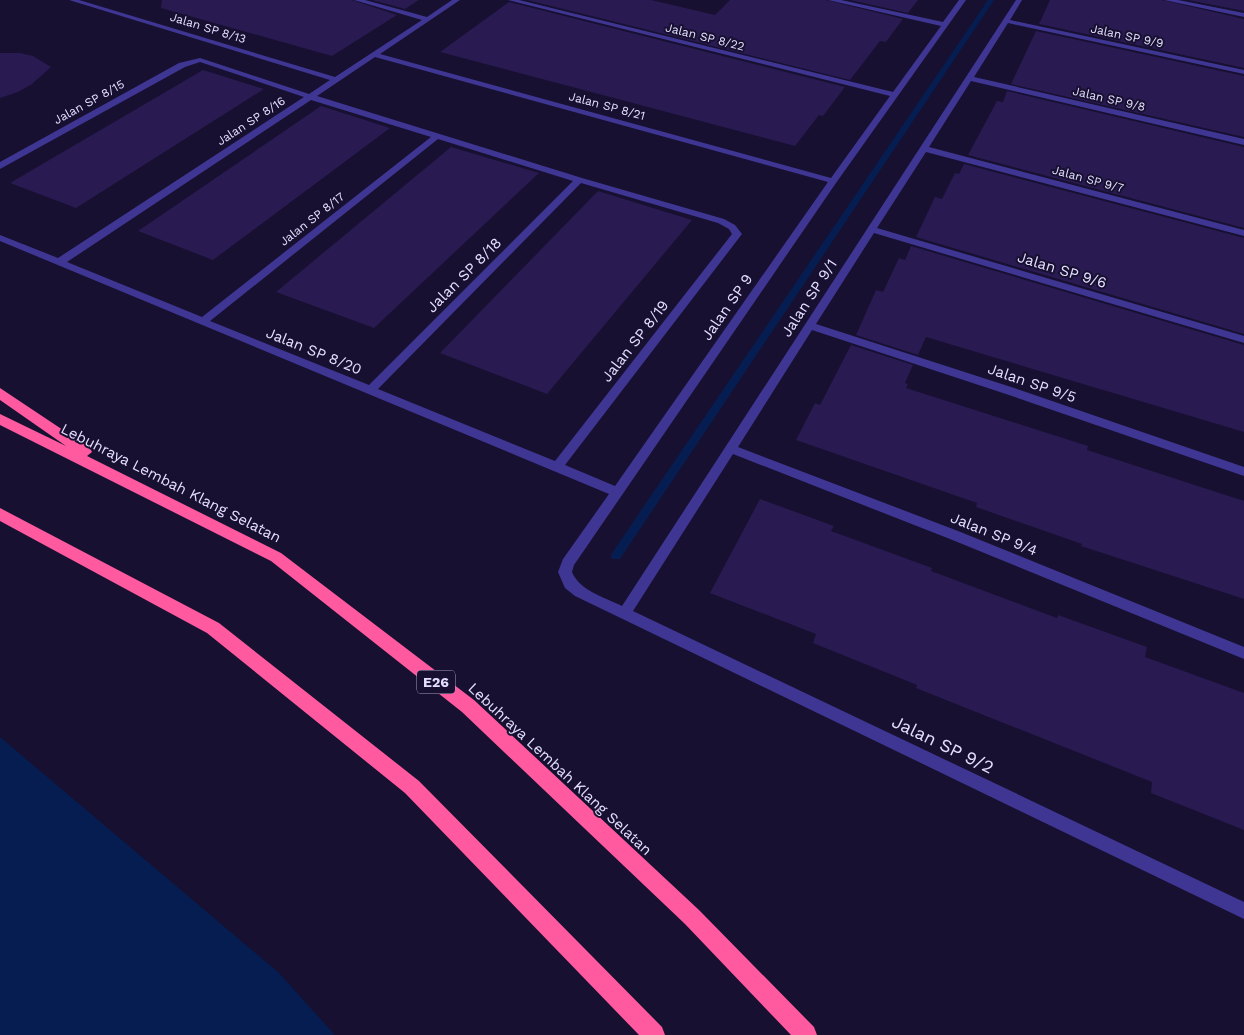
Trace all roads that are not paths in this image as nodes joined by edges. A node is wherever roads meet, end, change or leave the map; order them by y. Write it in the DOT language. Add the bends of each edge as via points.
graph roads {
  1 [pos="72,0"];
  2 [pos="357,0"];
  3 [pos="457,0"];
  4 [pos="511,0"];
  5 [pos="831,0"];
  6 [pos="962,0"];
  7 [pos="1020,0"];
  8 [pos="1167,0"];
  9 [pos="1244,15"];
  10 [pos="428,19"];
  11 [pos="1006,21"];
  12 [pos="944,25"];
  13 [pos="376,55"];
  14 [pos="1244,72"];
  15 [pos="969,78"];
  16 [pos="338,80"];
  17 [pos="894,95"];
  18 [pos="311,97"];
  19 [pos="437,136"];
  20 [pos="1244,142"];
  21 [pos="925,149"];
  22 [pos="0,166"];
  23 [pos="579,180"];
  24 [pos="833,181"];
  25 [pos="872,229"];
  26 [pos="1244,233"];
  27 [pos="0,238"];
  28 [pos="58,262"];
  29 [pos="202,322"];
  30 [pos="809,325"];
  31 [pos="1244,340"];
  32 [pos="371,390"];
  33 [pos="0,393"];
  34 [pos="0,419"];
  35 [pos="729,448"];
  36 [pos="557,467"];
  37 [pos="1244,472"];
  38 [pos="123,479"];
  39 [pos="618,492"];
  40 [pos="0,514"];
  41 [pos="625,612"];
  42 [pos="1244,653"];
  43 [pos="1244,910"];
  44 [pos="654,1035"];
  45 [pos="806,1035"];
  1 -- 16 [label="street, Jalan SP 8/13"];
  2 -- 10 [label="street"];
  3 -- 10 [label="street, Jalan SP 8/16"];
  4 -- 17 [label="street, Jalan SP 8/22"];
  5 -- 12 [label="street"];
  6 -- 12 [label="street, Jalan SP 9"];
  7 -- 11 [label="street, Jalan SP 9/1"];
  8 -- 9 [label="street"];
  10 -- 13 [label="street, Jalan SP 8/16"];
  11 -- 14 [label="street, Jalan SP 9/9"];
  11 -- 15 [label="street, Jalan SP 9/1"];
  12 -- 17 [label="street, Jalan SP 9"];
  13 -- 16 [label="street, Jalan SP 8/16"];
  13 -- 24 [label="street, Jalan SP 8/21"];
  15 -- 20 [label="street, Jalan SP 9/8"];
  15 -- 21 [label="street, Jalan SP 9/1"];
  16 -- 18 [label="street, Jalan SP 8/16"];
  17 -- 24 [label="street, Jalan SP 9"];
  18 -- 19 [label="street"];
  18 -- 22 [label="street, Jalan SP 8/15" via="204,60 191,61"];
  18 -- 28 [label="street, Jalan SP 8/16"];
  19 -- 23 [label="street"];
  19 -- 29 [label="street, Jalan SP 8/17"];
  21 -- 25 [label="street, Jalan SP 9/1"];
  21 -- 26 [label="street, Jalan SP 9/7"];
  23 -- 32 [label="street, Jalan SP 8/18"];
  23 -- 36 [label="street, Jalan SP 8/19" via="721,221 737,234"];
  24 -- 39 [label="street, Jalan SP 9"];
  25 -- 30 [label="street, Jalan SP 9/1"];
  25 -- 31 [label="street, Jalan SP 9/6"];
  27 -- 28 [label="street, Jalan SP 8/20"];
  28 -- 29 [label="street, Jalan SP 8/20"];
  29 -- 32 [label="street, Jalan SP 8/20"];
  30 -- 35 [label="street, Jalan SP 9/1"];
  30 -- 37 [label="street, Jalan SP 9/5"];
  32 -- 36 [label="street, Jalan SP 8/20"];
  33 -- 38 [label="highway"];
  34 -- 38 [label="highway, Lebuhraya Lembah Klang Selatan / E26"];
  35 -- 41 [label="street, Jalan SP 9/1"];
  35 -- 42 [label="street, Jalan SP 9/4"];
  36 -- 39 [label="street, Jalan SP 8/20"];
  38 -- 45 [label="highway, Lebuhraya Lembah Klang Selatan / E26" via="276,556 468,706 692,917"];
  39 -- 41 [label="street, Jalan SP 9" via="565,572 570,584 580,592"];
  40 -- 44 [label="highway" via="213,628 412,787"];
  41 -- 43 [label="street, Jalan SP 9/2"];
}
